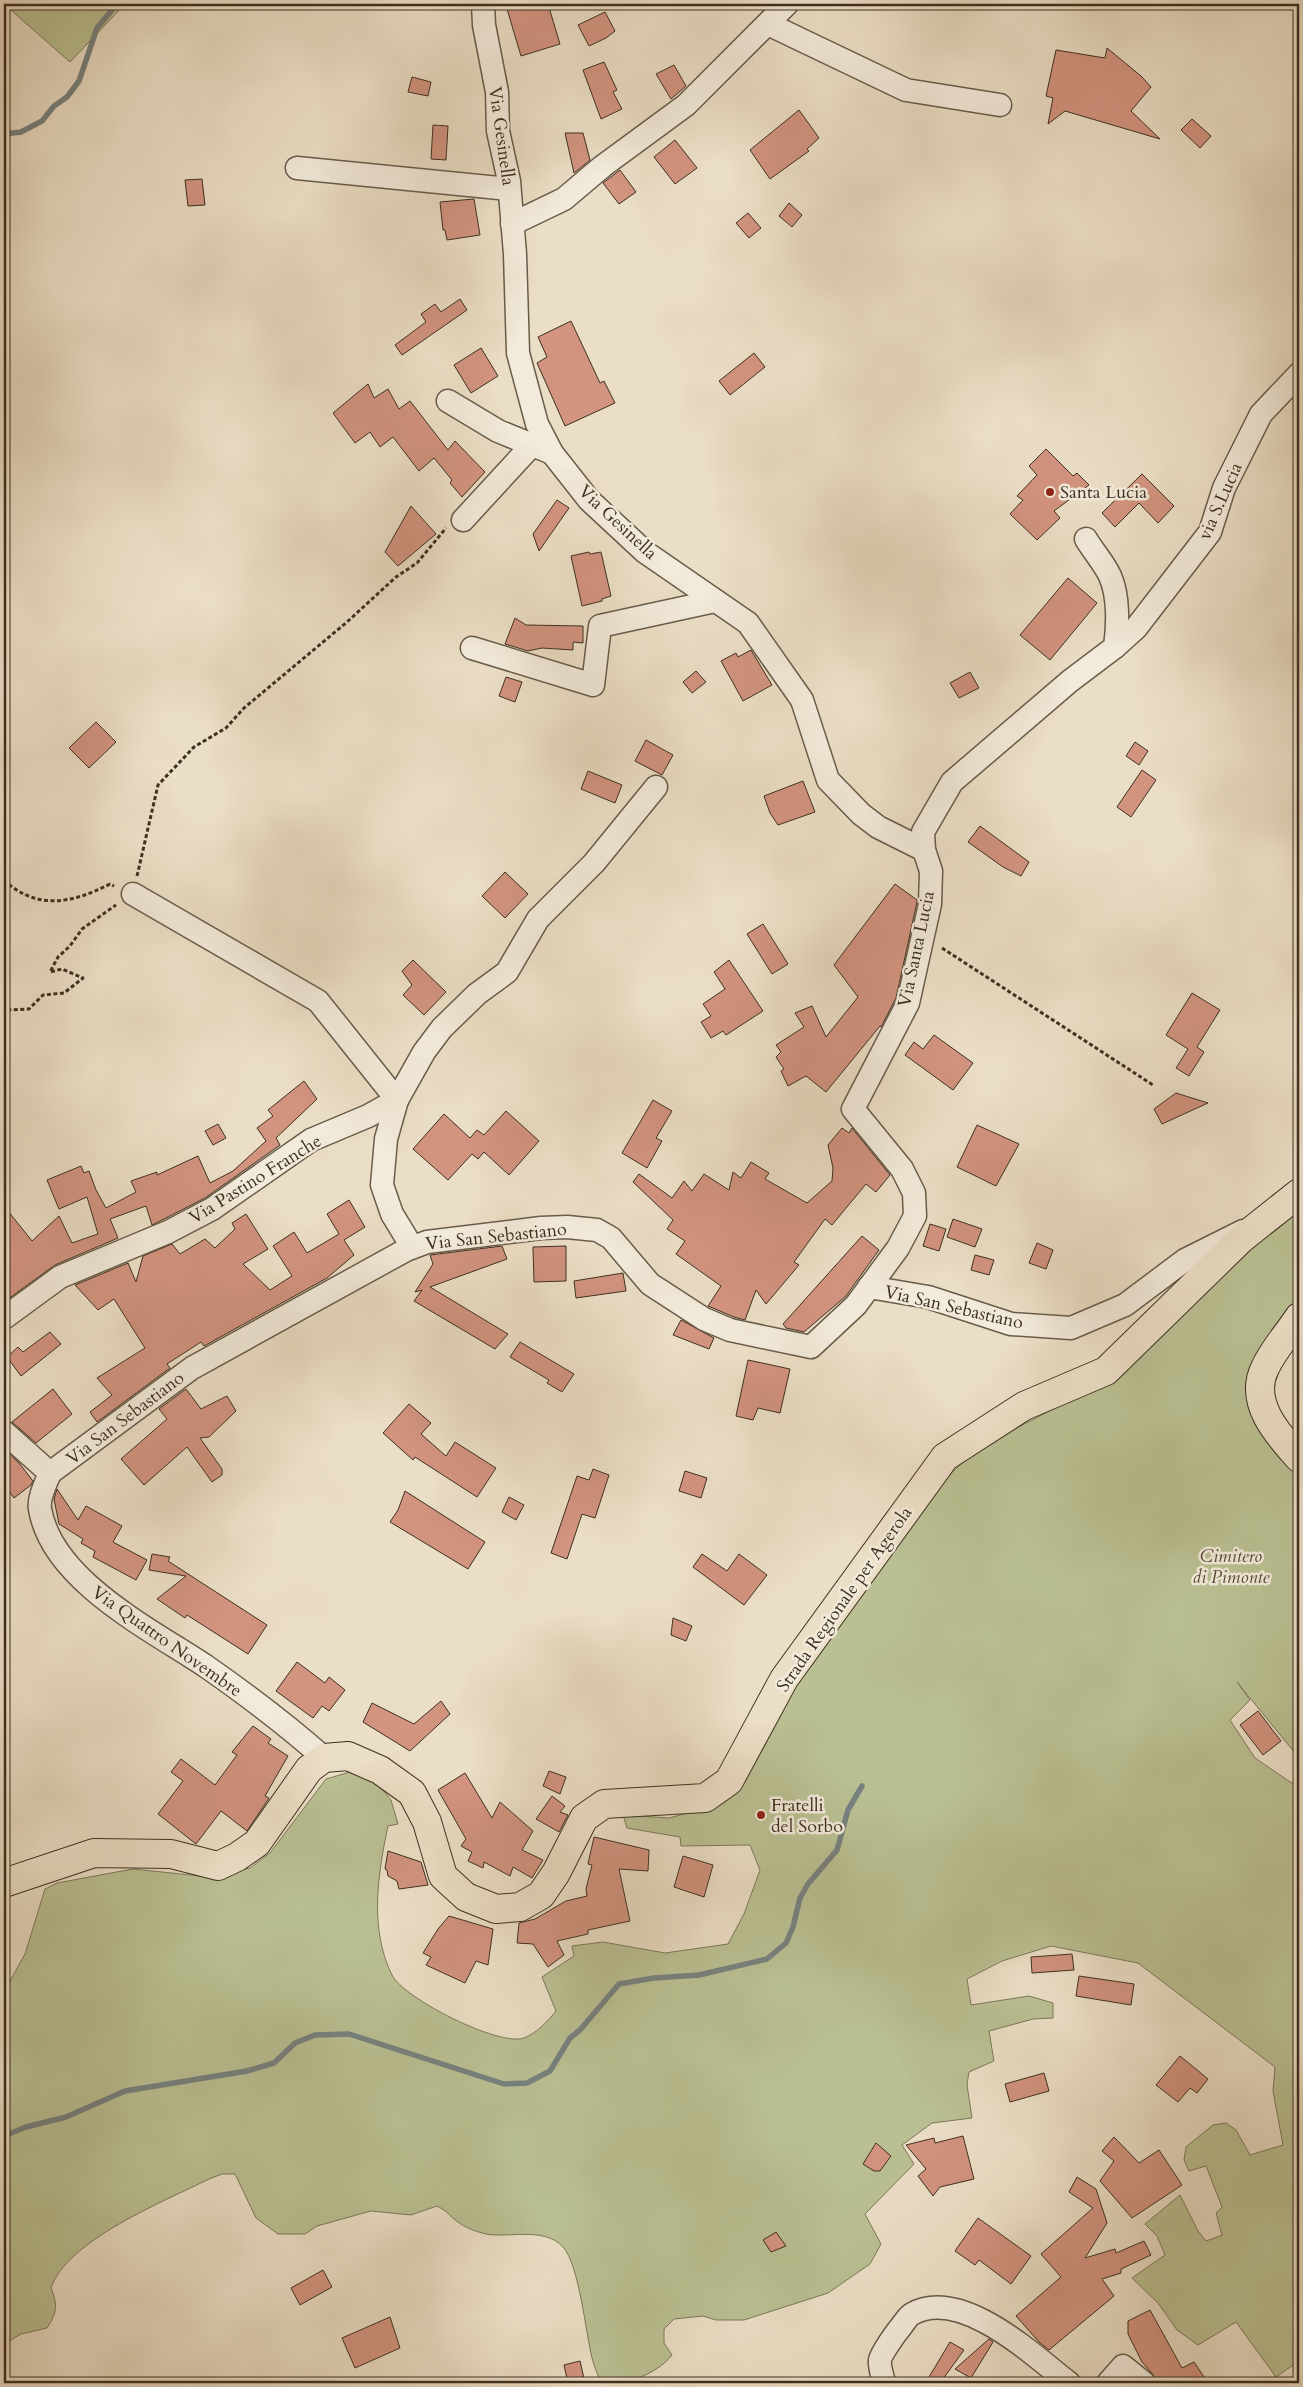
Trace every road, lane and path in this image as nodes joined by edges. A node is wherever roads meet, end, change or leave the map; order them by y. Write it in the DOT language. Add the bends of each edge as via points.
graph roads {
  1 [pos="482,4"];
  2 [pos="787,4"];
  3 [pos="768,24"];
  4 [pos="1000,105"];
  5 [pos="298,168"];
  6 [pos="510,189"];
  7 [pos="512,224"];
  8 [pos="1299,374"];
  9 [pos="448,401"];
  10 [pos="542,449"];
  11 [pos="463,520"];
  12 [pos="1086,539"];
  13 [pos="715,601"];
  14 [pos="1115,647"];
  15 [pos="472,648"];
  16 [pos="656,788"];
  17 [pos="924,850"];
  18 [pos="4,880"];
  19 [pos="133,894"];
  20 [pos="922,935"];
  21 [pos="4,1016"];
  22 [pos="1153,1085"];
  23 [pos="397,1100"];
  24 [pos="1299,1193"];
  25 [pos="1272,1216"];
  26 [pos="412,1247"];
  27 [pos="869,1287"];
  28 [pos="1299,1317"];
  29 [pos="4,1318"];
  30 [pos="4,1432"];
  31 [pos="1299,1458"];
  32 [pos="50,1473"];
  33 [pos="324,1758"];
  34 [pos="4,1883"];
  35 [pos="884,2383"];
  36 [pos="1069,2383"];
  37 [pos="1108,2383"];
  38 [pos="1144,2383"];
  1 -- 6 [label="street, Via Gesinella" via="497,92 498,131"];
  2 -- 3 [label="street"];
  3 -- 4 [label="street" via="906,90"];
  3 -- 7 [label="street" via="686,105 564,199"];
  5 -- 6 [label="street"];
  6 -- 7 [label="street, Via Gesinella"];
  7 -- 10 [label="street, Via Gesinella" via="518,353"];
  8 -- 14 [label="street, via S.Lucia" via="1261,414 1224,488 1210,532 1136,628"];
  9 -- 10 [label="street" via="498,431"];
  10 -- 11 [label="street"];
  10 -- 13 [label="street, Via Gesinella" via="589,500 645,552"];
  11 -- 19 [label="path" via="447,528 417,563 396,577 244,708 226,728 194,747 158,785"];
  12 -- 14 [label="street" via="1110,576 1117,630"];
  13 -- 15 [label="street" via="600,626 593,685"];
  13 -- 17 [label="street, Via Gesinella" via="748,623 802,700 828,780 861,814"];
  14 -- 17 [label="street, Via Santa Lucia" via="1070,681 952,782 923,832"];
  16 -- 23 [label="street" via="594,863 538,919 507,972 477,994 442,1028 424,1052"];
  17 -- 20 [label="street, Via Santa Lucia" via="931,871 930,904"];
  18 -- 19 [label="path" via="15,891 35,900 87,896 110,884"];
  19 -- 21 [label="path" via="82,929 58,957 50,972 62,969 83,978 64,993 43,995 28,1009 8,1010"];
  19 -- 23 [label="street" via="318,1001"];
  20 -- 22 [label="path"];
  20 -- 27 [label="street, Via Santa Lucia" via="908,1003 853,1109 902,1169 915,1201 915,1216 898,1248"];
  23 -- 26 [label="street" via="386,1138 382,1185 392,1214"];
  23 -- 29 [label="street, Via Pastino Franche" via="311,1140 212,1209 168,1232 60,1277"];
  24 -- 25 [label="main road, Strada Regionale per Agerola"];
  25 -- 27 [label="street, Via San Sebastiano" via="1185,1260 1125,1305 1071,1328 1011,1324 928,1297"];
  25 -- 33 [label="main road, Strada Regionale per Agerola" via="1241,1239 1106,1371 1024,1406 945,1458 784,1679 729,1781 705,1798 604,1804 584,1818 541,1895 520,1907 496,1909 466,1897 443,1876 427,1822 412,1793 380,1770 348,1756"];
  26 -- 27 [label="street, Via San Sebastiano" via="427,1242 541,1228 597,1230 611,1238 650,1284 704,1319 730,1330 811,1347 856,1305"];
  26 -- 32 [label="street, Via San Sebastiano" via="192,1368"];
  28 -- 31 [label="main road" via="1264,1369 1260,1396 1268,1421"];
  30 -- 32 [label="street, Via San Sebastiano"];
  32 -- 33 [label="street, Via Quattro Novembre" via="39,1507 46,1532 66,1561 96,1594 208,1668"];
  33 -- 34 [label="main road" via="309,1769 257,1843 218,1866 171,1854 94,1853"];
  35 -- 36 [label="street" via="880,2360 897,2332 911,2314 931,2307 979,2318 1014,2338"];
  37 -- 38 [label="street" via="1123,2366"];
}
